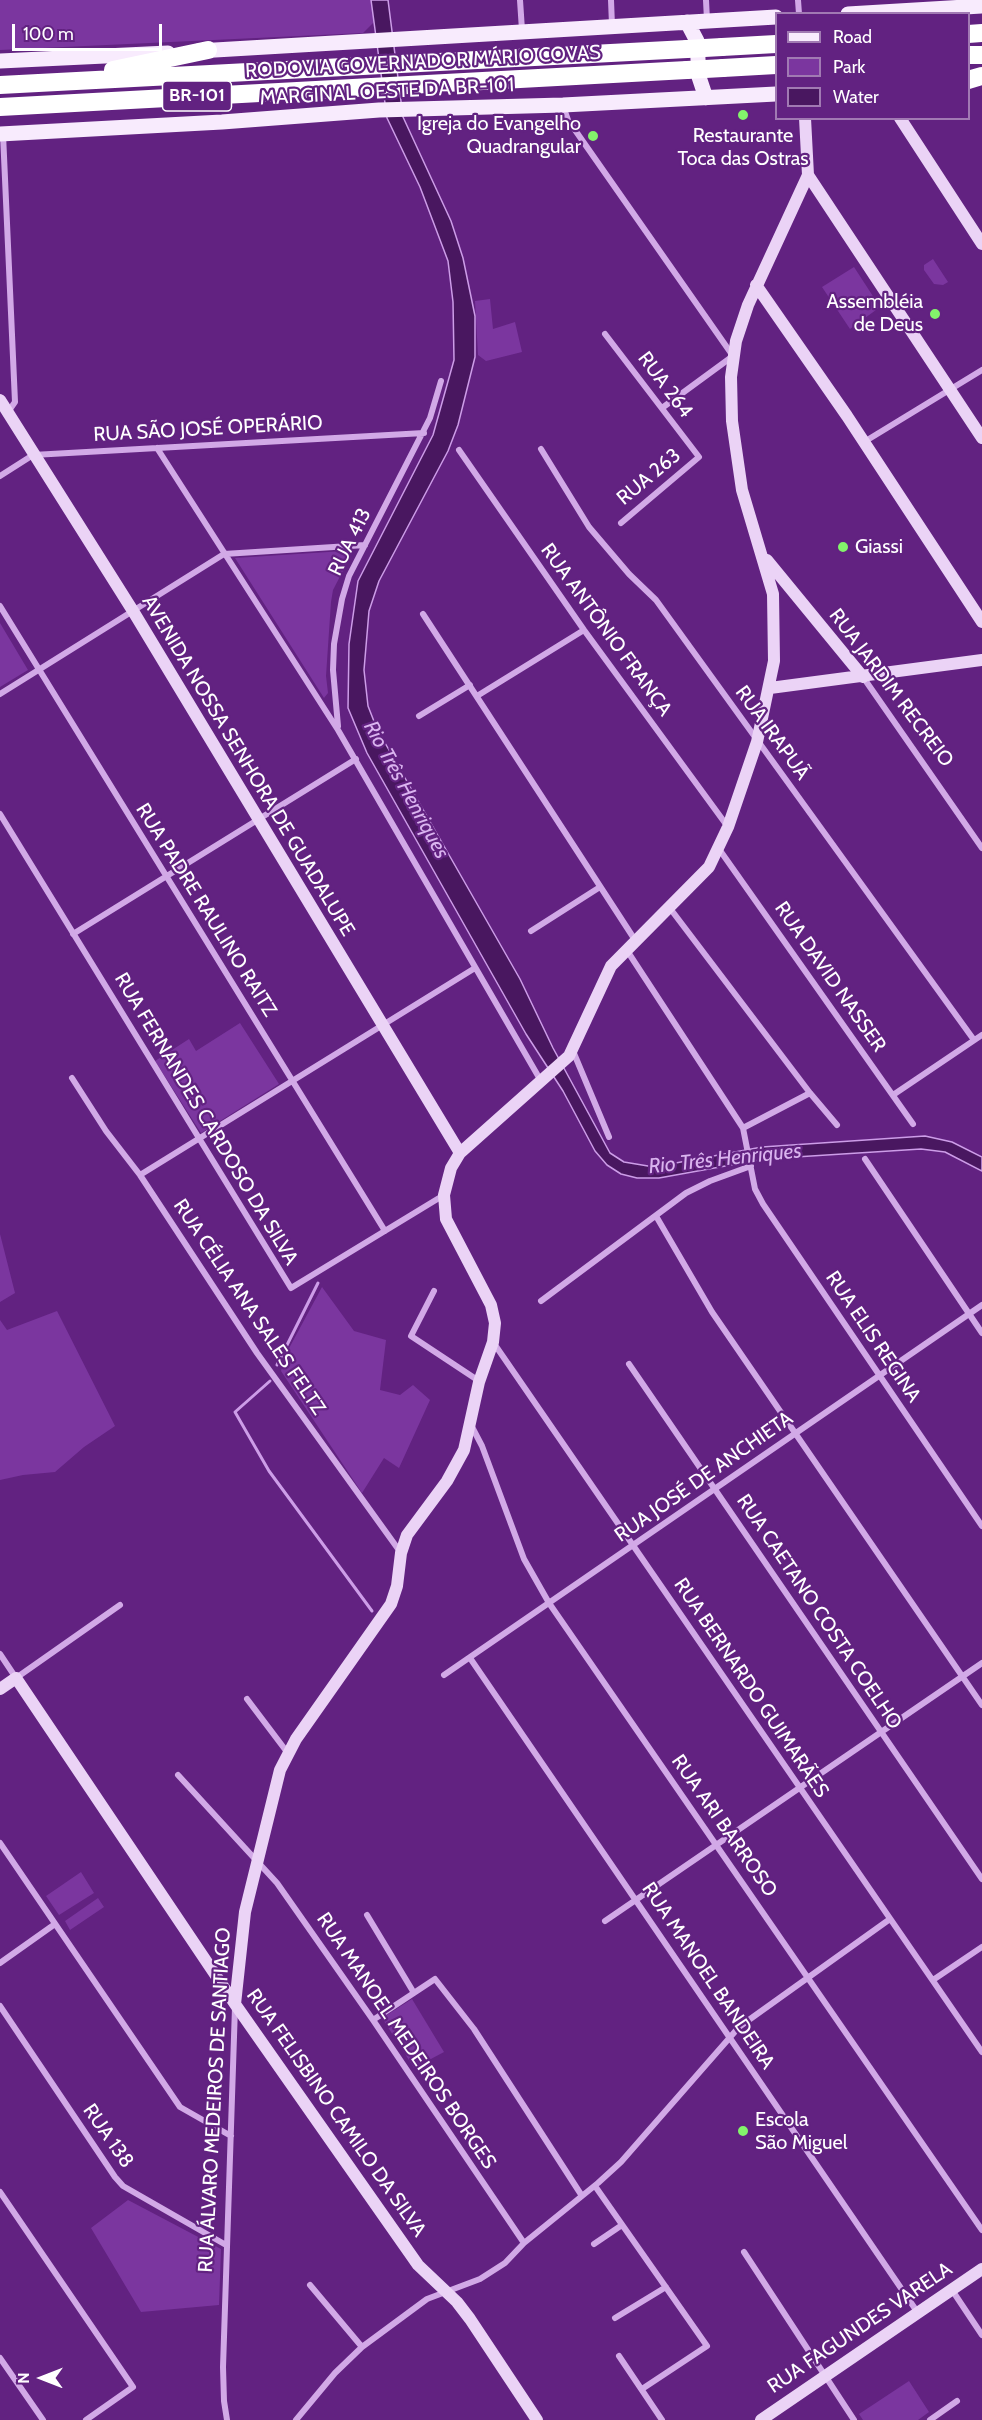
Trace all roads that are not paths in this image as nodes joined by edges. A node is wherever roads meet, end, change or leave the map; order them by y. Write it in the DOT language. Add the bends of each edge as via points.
graph roads {
  1 [pos="520,0"];
  2 [pos="611,0"];
  3 [pos="706,0"];
  4 [pos="982,6"];
  5 [pos="882,12"];
  6 [pos="775,17"];
  7 [pos="710,21"];
  8 [pos="687,22"];
  9 [pos="612,26"];
  10 [pos="522,31"];
  11 [pos="775,44"];
  12 [pos="692,45"];
  13 [pos="208,50"];
  14 [pos="0,61"];
  15 [pos="775,65"];
  16 [pos="693,73"];
  17 [pos="53,83"];
  18 [pos="0,85"];
  19 [pos="775,94"];
  20 [pos="706,98"];
  21 [pos="686,99"];
  22 [pos="563,105"];
  23 [pos="0,107"];
  24 [pos="805,120"];
  25 [pos="901,120"];
  26 [pos="2,134"];
  27 [pos="808,175"];
  28 [pos="982,244"];
  29 [pos="756,285"];
  30 [pos="604,334"];
  31 [pos="733,356"];
  32 [pos="982,370"];
  33 [pos="441,381"];
  34 [pos="950,389"];
  35 [pos="0,400"];
  36 [pos="662,408"];
  37 [pos="8,413"];
  38 [pos="424,433"];
  39 [pos="982,438"];
  40 [pos="864,442"];
  41 [pos="157,448"];
  42 [pos="540,449"];
  43 [pos="459,450"];
  44 [pos="33,455"];
  45 [pos="699,457"];
  46 [pos="0,476"];
  47 [pos="621,523"];
  48 [pos="365,545"];
  49 [pos="224,554"];
  50 [pos="763,556"];
  51 [pos="0,606"];
  52 [pos="133,611"];
  53 [pos="423,614"];
  54 [pos="982,622"];
  55 [pos="584,630"];
  56 [pos="982,660"];
  57 [pos="39,670"];
  58 [pos="863,678"];
  59 [pos="470,685"];
  60 [pos="770,688"];
  61 [pos="0,694"];
  62 [pos="477,696"];
  63 [pos="419,716"];
  64 [pos="338,730"];
  65 [pos="757,742"];
  66 [pos="356,759"];
  67 [pos="0,814"];
  68 [pos="257,820"];
  69 [pos="728,827"];
  70 [pos="982,848"];
  71 [pos="719,849"];
  72 [pos="166,876"];
  73 [pos="600,887"];
  74 [pos="669,906"];
  75 [pos="531,931"];
  76 [pos="74,934"];
  77 [pos="630,944"];
  78 [pos="475,968"];
  79 [pos="382,1025"];
  80 [pos="982,1035"];
  81 [pos="974,1040"];
  82 [pos="573,1050"];
  83 [pos="72,1078"];
  84 [pos="544,1079"];
  85 [pos="292,1081"];
  86 [pos="810,1094"];
  87 [pos="893,1095"];
  88 [pos="913,1124"];
  89 [pos="837,1125"];
  90 [pos="743,1128"];
  91 [pos="609,1137"];
  92 [pos="199,1139"];
  93 [pos="460,1153"];
  94 [pos="865,1159"];
  95 [pos="751,1164"];
  96 [pos="140,1175"];
  97 [pos="444,1195"];
  98 [pos="656,1216"];
  99 [pos="385,1231"];
  100 [pos="434,1291"];
  101 [pos="541,1301"];
  102 [pos="982,1305"];
  103 [pos="969,1314"];
  104 [pos="982,1333"];
  105 [pos="493,1342"];
  106 [pos="629,1364"];
  107 [pos="880,1376"];
  108 [pos="479,1382"];
  109 [pos="471,1425"];
  110 [pos="797,1433"];
  111 [pos="715,1489"];
  112 [pos="982,1526"];
  113 [pos="633,1545"];
  114 [pos="401,1553"];
  115 [pos="549,1603"];
  116 [pos="120,1605"];
  117 [pos="0,1654"];
  118 [pos="470,1658"];
  119 [pos="982,1663"];
  120 [pos="444,1675"];
  121 [pos="962,1677"];
  122 [pos="16,1678"];
  123 [pos="0,1689"];
  124 [pos="248,1699"];
  125 [pos="982,1705"];
  126 [pos="881,1732"];
  127 [pos="287,1752"];
  128 [pos="178,1775"];
  129 [pos="800,1788"];
  130 [pos="0,1843"];
  131 [pos="717,1845"];
  132 [pos="257,1860"];
  133 [pos="982,1879"];
  134 [pos="636,1900"];
  135 [pos="367,1915"];
  136 [pos="890,1919"];
  137 [pos="605,1921"];
  138 [pos="55,1924"];
  139 [pos="982,1947"];
  140 [pos="0,1963"];
  141 [pos="808,1978"];
  142 [pos="933,1980"];
  143 [pos="414,1993"];
  144 [pos="236,2004"];
  145 [pos="0,2006"];
  146 [pos="373,2020"];
  147 [pos="729,2036"];
  148 [pos="982,2052"];
  149 [pos="231,2136"];
  150 [pos="595,2186"];
  151 [pos="0,2192"];
  152 [pos="582,2196"];
  153 [pos="622,2224"];
  154 [pos="982,2230"];
  155 [pos="524,2243"];
  156 [pos="594,2244"];
  157 [pos="226,2245"];
  158 [pos="744,2252"];
  159 [pos="982,2269"];
  160 [pos="310,2285"];
  161 [pos="666,2287"];
  162 [pos="951,2290"];
  163 [pos="445,2291"];
  164 [pos="918,2313"];
  165 [pos="615,2318"];
  166 [pos="982,2335"];
  167 [pos="362,2347"];
  168 [pos="619,2356"];
  169 [pos="0,2358"];
  170 [pos="825,2376"];
  171 [pos="642,2390"];
  172 [pos="957,2401"];
  173 [pos="534,2419"];
  174 [pos="43,2420"];
  175 [pos="86,2420"];
  176 [pos="227,2420"];
  177 [pos="296,2420"];
  178 [pos="662,2420"];
  179 [pos="760,2420"];
  180 [pos="854,2420"];
  181 [pos="930,2420"];
  1 -- 10 [label="street"];
  2 -- 9 [label="street"];
  3 -- 7 [label="street"];
  4 -- 5 [label="main road"];
  6 -- 7 [label="main road"];
  7 -- 8 [label="main road"];
  7 -- 12 [label="main road"];
  8 -- 9 [label="main road"];
  8 -- 12 [label="main road"];
  9 -- 10 [label="main road"];
  10 -- 13 [label="main road"];
  11 -- 12 [label="highway, RODOVIA GOVERNADOR MÁRIO COVAS / BR-101, bridge"];
  12 -- 16 [label="main road"];
  12 -- 17 [label="highway, RODOVIA GOVERNADOR MÁRIO COVAS / BR-101"];
  13 -- 14 [label="main road"];
  13 -- 17 [label="highway"];
  15 -- 16 [label="highway, RODOVIA GOVERNADOR MÁRIO COVAS / BR-101, bridge"];
  16 -- 20 [label="main road"];
  16 -- 21 [label="main road"];
  16 -- 23 [label="highway, RODOVIA GOVERNADOR MÁRIO COVAS / BR-101"];
  17 -- 18 [label="highway, RODOVIA GOVERNADOR MÁRIO COVAS / BR-101"];
  19 -- 20 [label="main road, MARGINAL OESTE DA BR-101"];
  20 -- 21 [label="main road, MARGINAL OESTE DA BR-101"];
  21 -- 22 [label="main road, MARGINAL OESTE DA BR-101"];
  22 -- 26 [label="main road, MARGINAL OESTE DA BR-101" via="379,110"];
  22 -- 31 [label="street" via="568,120"];
  24 -- 27 [label="street, RUA ÁLVARO MEDEIROS DE SANTIAGO"];
  25 -- 28 [label="street"];
  26 -- 37 [label="street" via="15,402"];
  27 -- 29 [label="street, RUA ÁLVARO MEDEIROS DE SANTIAGO"];
  27 -- 34 [label="street"];
  29 -- 31 [label="street, RUA ÁLVARO MEDEIROS DE SANTIAGO"];
  29 -- 40 [label="street"];
  30 -- 36 [label="street, RUA 264"];
  31 -- 36 [label="street"];
  31 -- 50 [label="street, RUA ÁLVARO MEDEIROS DE SANTIAGO" via="730,398 736,456 747,512"];
  32 -- 34 [label="street"];
  33 -- 38 [label="street, RUA 413"];
  34 -- 39 [label="street"];
  34 -- 40 [label="street"];
  35 -- 37 [label="street, AVENIDA NOSSA SENHORA DE GUADALUPE"];
  36 -- 45 [label="street, RUA 264"];
  37 -- 44 [label="street, AVENIDA NOSSA SENHORA DE GUADALUPE"];
  38 -- 41 [label="street, RUA SÃO JOSÉ OPERÁRIO"];
  38 -- 48 [label="street, RUA 413"];
  40 -- 54 [label="street"];
  41 -- 44 [label="street, RUA SÃO JOSÉ OPERÁRIO"];
  41 -- 49 [label="street"];
  42 -- 65 [label="street, RUA IRAPUÃ" via="589,527 656,600"];
  43 -- 55 [label="street, RUA ANTÔNIO FRANÇA"];
  44 -- 46 [label="street, RUA SÃO JOSÉ OPERÁRIO"];
  44 -- 52 [label="street, AVENIDA NOSSA SENHORA DE GUADALUPE"];
  45 -- 47 [label="street, RUA 263"];
  48 -- 49 [label="street"];
  48 -- 64 [label="street, RUA 413" via="349,576 337,622 333,670"];
  49 -- 52 [label="street"];
  49 -- 64 [label="street"];
  50 -- 58 [label="street, RUA JARDIM RECREIO"];
  50 -- 60 [label="street, RUA ÁLVARO MEDEIROS DE SANTIAGO" via="774,604"];
  51 -- 57 [label="street, RUA PADRE RAULINO RAITZ"];
  52 -- 57 [label="street"];
  52 -- 68 [label="street, AVENIDA NOSSA SENHORA DE GUADALUPE"];
  53 -- 59 [label="street, RUA ELIS REGINA"];
  55 -- 62 [label="street"];
  55 -- 69 [label="street, RUA ANTÔNIO FRANÇA"];
  56 -- 58 [label="street"];
  57 -- 61 [label="street"];
  57 -- 72 [label="street, RUA PADRE RAULINO RAITZ"];
  58 -- 60 [label="street"];
  58 -- 70 [label="street, RUA JARDIM RECREIO"];
  59 -- 62 [label="street, RUA ELIS REGINA"];
  59 -- 63 [label="street"];
  60 -- 65 [label="street, RUA ÁLVARO MEDEIROS DE SANTIAGO"];
  62 -- 73 [label="street, RUA ELIS REGINA"];
  64 -- 66 [label="street"];
  65 -- 69 [label="street, RUA ÁLVARO MEDEIROS DE SANTIAGO"];
  65 -- 81 [label="street, RUA IRAPUÃ"];
  66 -- 68 [label="street"];
  66 -- 78 [label="street"];
  67 -- 76 [label="street, RUA FERNANDES CARDOSO DA SILVA"];
  68 -- 72 [label="street"];
  68 -- 79 [label="street, AVENIDA NOSSA SENHORA DE GUADALUPE"];
  69 -- 71 [label="street, RUA ÁLVARO MEDEIROS DE SANTIAGO"];
  71 -- 74 [label="street, RUA ÁLVARO MEDEIROS DE SANTIAGO" via="704,873"];
  71 -- 87 [label="street, RUA DAVID NASSER"];
  72 -- 76 [label="street"];
  72 -- 85 [label="street, RUA PADRE RAULINO RAITZ"];
  73 -- 75 [label="street"];
  73 -- 77 [label="street, RUA ELIS REGINA"];
  74 -- 77 [label="street, RUA ÁLVARO MEDEIROS DE SANTIAGO"];
  74 -- 86 [label="street"];
  76 -- 92 [label="street, RUA FERNANDES CARDOSO DA SILVA"];
  77 -- 82 [label="street, RUA ÁLVARO MEDEIROS DE SANTIAGO" via="603,979"];
  77 -- 90 [label="street, RUA ELIS REGINA"];
  78 -- 79 [label="street"];
  78 -- 84 [label="street"];
  79 -- 85 [label="street"];
  79 -- 93 [label="street, AVENIDA NOSSA SENHORA DE GUADALUPE"];
  80 -- 81 [label="street"];
  81 -- 87 [label="street"];
  82 -- 84 [label="street, RUA ÁLVARO MEDEIROS DE SANTIAGO"];
  82 -- 91 [label="street"];
  83 -- 96 [label="street, RUA CÉLIA ANA SALES FELTZ"];
  84 -- 93 [label="street, RUA ÁLVARO MEDEIROS DE SANTIAGO"];
  85 -- 92 [label="street"];
  85 -- 99 [label="street, RUA PADRE RAULINO RAITZ"];
  86 -- 89 [label="street"];
  86 -- 90 [label="street"];
  87 -- 88 [label="street, RUA DAVID NASSER"];
  90 -- 95 [label="street, RUA ELIS REGINA"];
  92 -- 96 [label="street"];
  92 -- 99 [label="street, RUA FERNANDES CARDOSO DA SILVA" via="291,1288"];
  93 -- 97 [label="street, RUA ÁLVARO MEDEIROS DE SANTIAGO" via="451,1168"];
  94 -- 103 [label="street"];
  95 -- 98 [label="street" via="698,1186"];
  95 -- 107 [label="street, RUA ELIS REGINA" via="754,1189 763,1204"];
  96 -- 114 [label="street, RUA CÉLIA ANA SALES FELTZ" via="257,1353"];
  97 -- 99 [label="street, RUA FERNANDES CARDOSO DA SILVA"];
  97 -- 105 [label="street, RUA ÁLVARO MEDEIROS DE SANTIAGO" via="446,1220 491,1305 495,1323"];
  98 -- 101 [label="street"];
  98 -- 110 [label="street" via="706,1302"];
  100 -- 108 [label="street" via="411,1335"];
  102 -- 103 [label="street, RUA JOSÉ DE ANCHIETA"];
  103 -- 104 [label="street"];
  103 -- 107 [label="street, RUA JOSÉ DE ANCHIETA"];
  105 -- 108 [label="street, RUA ÁLVARO MEDEIROS DE SANTIAGO"];
  105 -- 113 [label="street, RUA BERNARDO GUIMARÃES"];
  106 -- 111 [label="street, RUA CAETANO COSTA COELHO"];
  107 -- 110 [label="street, RUA JOSÉ DE ANCHIETA"];
  107 -- 112 [label="street, RUA ELIS REGINA"];
  108 -- 109 [label="street, RUA ÁLVARO MEDEIROS DE SANTIAGO"];
  109 -- 114 [label="street, RUA ÁLVARO MEDEIROS DE SANTIAGO" via="452,1473 413,1526"];
  109 -- 115 [label="street, RUA ARI BARROSO" via="524,1559"];
  110 -- 111 [label="street, RUA JOSÉ DE ANCHIETA"];
  110 -- 121 [label="street"];
  111 -- 113 [label="street, RUA JOSÉ DE ANCHIETA"];
  111 -- 126 [label="street, RUA CAETANO COSTA COELHO"];
  113 -- 115 [label="street, RUA JOSÉ DE ANCHIETA"];
  113 -- 129 [label="street, RUA BERNARDO GUIMARÃES"];
  114 -- 127 [label="street, RUA ÁLVARO MEDEIROS DE SANTIAGO" via="391,1604"];
  115 -- 118 [label="street, RUA JOSÉ DE ANCHIETA"];
  115 -- 131 [label="street, RUA ARI BARROSO"];
  116 -- 122 [label="street"];
  117 -- 122 [label="street, RUA FELISBINO CAMILO DA SILVA"];
  118 -- 120 [label="street, RUA JOSÉ DE ANCHIETA"];
  118 -- 134 [label="street, RUA MANOEL BANDEIRA"];
  119 -- 121 [label="street"];
  121 -- 125 [label="street"];
  121 -- 126 [label="street"];
  122 -- 123 [label="street"];
  122 -- 144 [label="street, RUA FELISBINO CAMILO DA SILVA"];
  124 -- 127 [label="street"];
  126 -- 129 [label="street"];
  126 -- 133 [label="street, RUA CAETANO COSTA COELHO"];
  127 -- 132 [label="street, RUA ÁLVARO MEDEIROS DE SANTIAGO"];
  128 -- 132 [label="street, RUA MANOEL MEDEIROS BORGES"];
  129 -- 131 [label="street"];
  129 -- 136 [label="street, RUA BERNARDO GUIMARÃES"];
  130 -- 138 [label="street"];
  131 -- 134 [label="street"];
  131 -- 141 [label="street, RUA ARI BARROSO"];
  132 -- 144 [label="street, RUA ÁLVARO MEDEIROS DE SANTIAGO" via="242,1934"];
  132 -- 146 [label="street, RUA MANOEL MEDEIROS BORGES"];
  134 -- 137 [label="street"];
  134 -- 147 [label="street, RUA MANOEL BANDEIRA"];
  135 -- 143 [label="street"];
  136 -- 141 [label="street"];
  136 -- 142 [label="street, RUA BERNARDO GUIMARÃES"];
  138 -- 140 [label="street"];
  138 -- 149 [label="street" via="180,2107"];
  139 -- 142 [label="street"];
  141 -- 147 [label="street"];
  141 -- 154 [label="street, RUA ARI BARROSO"];
  142 -- 148 [label="street, RUA BERNARDO GUIMARÃES"];
  143 -- 146 [label="street"];
  143 -- 152 [label="street" via="435,1979 474,2029"];
  144 -- 149 [label="street, RUA ÁLVARO MEDEIROS DE SANTIAGO"];
  144 -- 163 [label="street, RUA FELISBINO CAMILO DA SILVA" via="418,2265"];
  145 -- 157 [label="street, RUA 138" via="123,2186"];
  146 -- 155 [label="street, RUA MANOEL MEDEIROS BORGES"];
  147 -- 150 [label="street" via="626,2157"];
  147 -- 164 [label="street, RUA MANOEL BANDEIRA"];
  149 -- 157 [label="street, RUA ÁLVARO MEDEIROS DE SANTIAGO"];
  150 -- 152 [label="street"];
  150 -- 153 [label="street"];
  151 -- 175 [label="street" via="133,2387"];
  152 -- 155 [label="street"];
  153 -- 156 [label="street"];
  153 -- 161 [label="street"];
  155 -- 163 [label="street" via="492,2272"];
  157 -- 176 [label="street, RUA ÁLVARO MEDEIROS DE SANTIAGO" via="222,2383"];
  158 -- 170 [label="street"];
  159 -- 162 [label="street, RUA FAGUNDES VARELA"];
  160 -- 167 [label="street"];
  161 -- 165 [label="street"];
  161 -- 171 [label="street" via="707,2346"];
  162 -- 164 [label="street, RUA FAGUNDES VARELA"];
  162 -- 166 [label="street"];
  163 -- 167 [label="street" via="427,2299"];
  163 -- 173 [label="street, RUA FELISBINO CAMILO DA SILVA" via="470,2319"];
  164 -- 170 [label="street, RUA FAGUNDES VARELA"];
  167 -- 177 [label="street"];
  168 -- 171 [label="street"];
  169 -- 174 [label="street"];
  170 -- 179 [label="street, RUA FAGUNDES VARELA"];
  170 -- 180 [label="street"];
  171 -- 178 [label="street"];
  172 -- 181 [label="street"];
}
